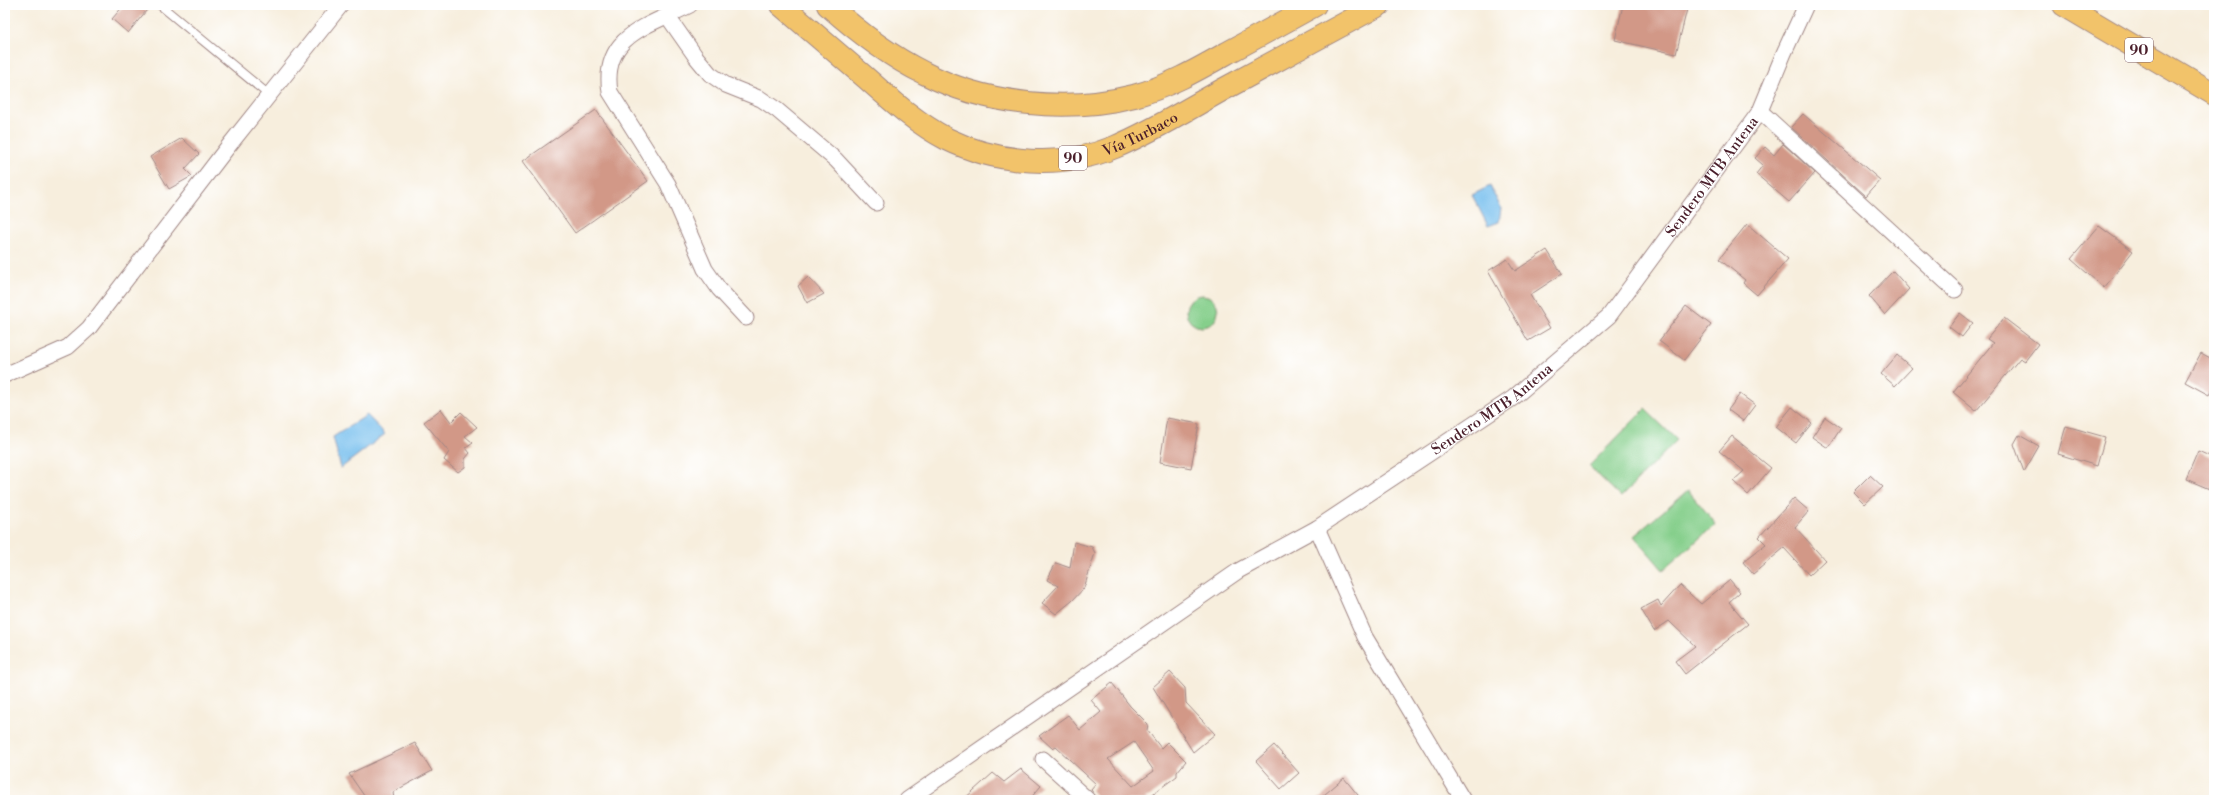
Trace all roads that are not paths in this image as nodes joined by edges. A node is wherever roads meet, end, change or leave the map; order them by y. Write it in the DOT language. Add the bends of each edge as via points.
graph roads {
  1 [pos="160,5"];
  2 [pos="342,5"];
  3 [pos="690,5"];
  4 [pos="781,5"];
  5 [pos="828,5"];
  6 [pos="1315,5"];
  7 [pos="1379,5"];
  8 [pos="1806,5"];
  9 [pos="2064,5"];
  10 [pos="668,16"];
  11 [pos="2214,94"];
  12 [pos="269,96"];
  13 [pos="1760,111"];
  14 [pos="876,203"];
  15 [pos="1955,290"];
  16 [pos="746,318"];
  17 [pos="5,375"];
  18 [pos="1317,528"];
  19 [pos="1043,760"];
  20 [pos="907,800"];
  21 [pos="1088,800"];
  22 [pos="1464,800"];
  1 -- 12 [label="lane"];
  2 -- 12 [label="street"];
  3 -- 10 [label="street"];
  4 -- 7 [label="highway, Vía Turbaco / 90" via="922,123 948,139 987,154 1030,161 1083,157 1113,148"];
  5 -- 6 [label="highway" via="865,36 924,74 1003,99 1047,104 1091,103 1134,96 1183,78"];
  8 -- 13 [label="street, Sendero MTB Antena"];
  9 -- 11 [label="highway, 90"];
  10 -- 14 [label="street" via="710,74 726,85 761,99 777,110 836,160"];
  10 -- 16 [label="street" via="642,28 621,43 610,58 607,76 610,92 668,184 705,269 719,289"];
  12 -- 17 [label="street" via="89,328 68,347"];
  13 -- 15 [label="street"];
  13 -- 18 [label="street, Sendero MTB Antena" via="1609,316 1513,398"];
  18 -- 20 [label="street, Sendero MTB Antena" via="1238,571"];
  18 -- 22 [label="street" via="1365,637"];
  19 -- 21 [label="street"];
}
